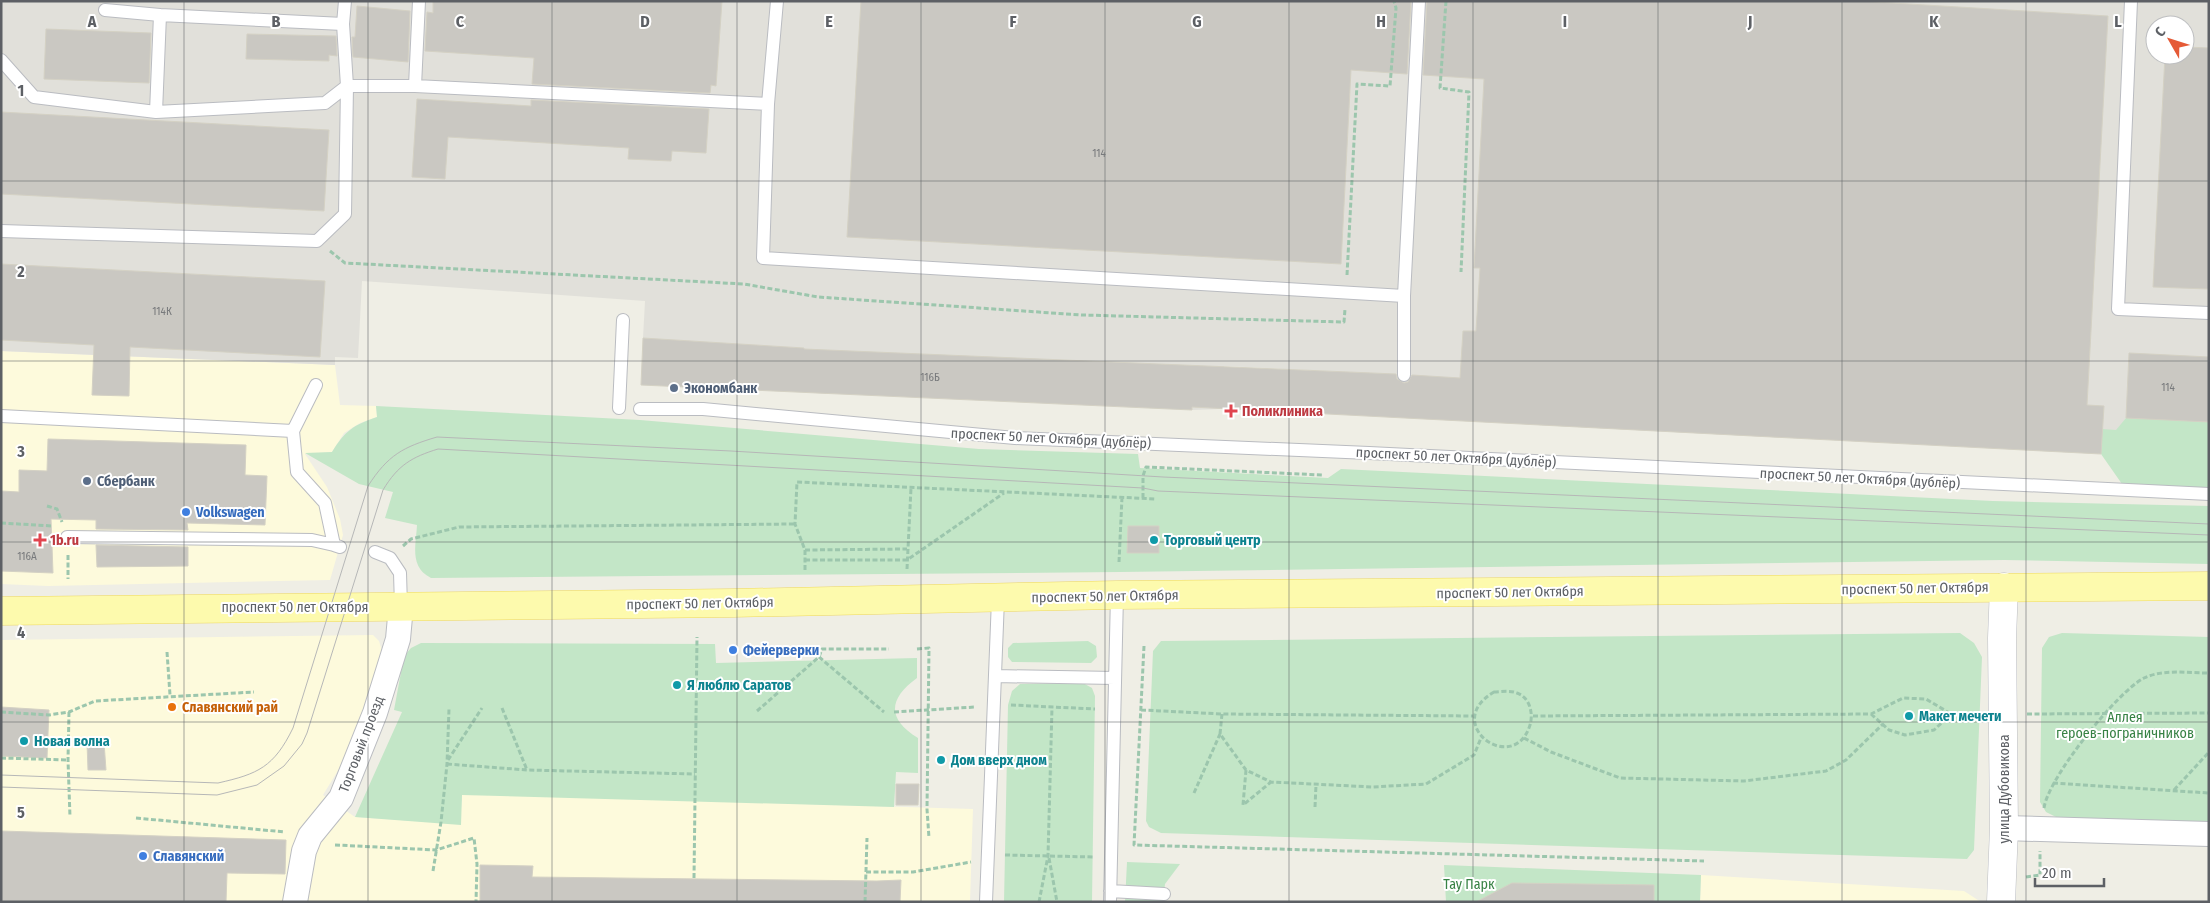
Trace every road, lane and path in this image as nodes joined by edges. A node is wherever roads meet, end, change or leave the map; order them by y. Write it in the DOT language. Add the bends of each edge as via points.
graph roads {
  1 [pos="345,1"];
  2 [pos="420,1"];
  3 [pos="777,1"];
  4 [pos="1394,1"];
  5 [pos="1419,1"];
  6 [pos="1446,1"];
  7 [pos="2131,1"];
  8 [pos="105,10"];
  9 [pos="160,15"];
  10 [pos="343,24"];
  11 [pos="1,60"];
  12 [pos="346,86"];
  13 [pos="415,86"];
  14 [pos="768,104"];
  15 [pos="156,112"];
  16 [pos="1,231"];
  17 [pos="317,242"];
  18 [pos="1461,272"];
  19 [pos="1346,293"];
  20 [pos="1404,296"];
  21 [pos="2209,312"];
  22 [pos="623,320"];
  23 [pos="1404,375"];
  24 [pos="316,385"];
  25 [pos="619,408"];
  26 [pos="640,409"];
  27 [pos="1,416"];
  28 [pos="293,431"];
  29 [pos="1322,475"];
  30 [pos="911,488"];
  31 [pos="1004,493"];
  32 [pos="2209,494"];
  33 [pos="1122,497"];
  34 [pos="1143,498"];
  35 [pos="1156,499"];
  36 [pos="1,523"];
  37 [pos="794,524"];
  38 [pos="52,526"];
  39 [pos="68,537"];
  40 [pos="907,549"];
  41 [pos="805,550"];
  42 [pos="375,552"];
  43 [pos="390,558"];
  44 [pos="805,560"];
  45 [pos="907,560"];
  46 [pos="1119,562"];
  47 [pos="906,569"];
  48 [pos="805,570"];
  49 [pos="2004,586"];
  50 [pos="2209,586"];
  51 [pos="1117,595"];
  52 [pos="998,599"];
  53 [pos="400,606"];
  54 [pos="1,611"];
  55 [pos="697,636"];
  56 [pos="1144,646"];
  57 [pos="889,649"];
  58 [pos="917,649"];
  59 [pos="168,652"];
  60 [pos="819,657"];
  61 [pos="2209,673"];
  62 [pos="995,676"];
  63 [pos="1115,678"];
  64 [pos="254,692"];
  65 [pos="170,695"];
  66 [pos="1008,705"];
  67 [pos="975,707"];
  68 [pos="1052,707"];
  69 [pos="482,708"];
  70 [pos="502,708"];
  71 [pos="449,709"];
  72 [pos="1095,709"];
  73 [pos="928,710"];
  74 [pos="1141,710"];
  75 [pos="757,711"];
  76 [pos="1,712"];
  77 [pos="69,712"];
  78 [pos="884,712"];
  79 [pos="894,712"];
  80 [pos="2105,713"];
  81 [pos="2209,713"];
  82 [pos="1222,714"];
  83 [pos="1871,714"];
  84 [pos="1951,714"];
  85 [pos="2004,714"];
  86 [pos="1474,716"];
  87 [pos="1533,716"];
  88 [pos="1883,724"];
  89 [pos="1220,734"];
  90 [pos="1482,738"];
  91 [pos="1524,738"];
  92 [pos="2209,752"];
  93 [pos="1,758"];
  94 [pos="68,760"];
  95 [pos="447,762"];
  96 [pos="528,770"];
  97 [pos="1246,770"];
  98 [pos="695,774"];
  99 [pos="1270,782"];
  100 [pos="2052,783"];
  101 [pos="1316,785"];
  102 [pos="2174,791"];
  103 [pos="1194,793"];
  104 [pos="2209,793"];
  105 [pos="1315,808"];
  106 [pos="70,817"];
  107 [pos="136,818"];
  108 [pos="2004,828"];
  109 [pos="2040,828"];
  110 [pos="285,832"];
  111 [pos="2209,834"];
  112 [pos="867,838"];
  113 [pos="929,838"];
  114 [pos="335,845"];
  115 [pos="436,850"];
  116 [pos="1005,856"];
  117 [pos="1048,856"];
  118 [pos="1093,857"];
  119 [pos="1704,861"];
  120 [pos="971,862"];
  121 [pos="433,871"];
  122 [pos="866,872"];
  123 [pos="694,878"];
  124 [pos="1164,894"];
  125 [pos="1110,897"];
  126 [pos="295,902"];
  127 [pos="476,902"];
  128 [pos="865,902"];
  129 [pos="986,902"];
  130 [pos="1039,902"];
  131 [pos="1057,902"];
  132 [pos="2001,902"];
  1 -- 10 [label="lane"];
  2 -- 13 [label="lane"];
  3 -- 14 [label="lane"];
  4 -- 19 [label="path" via="1390,86 1357,84"];
  5 -- 20 [label="lane"];
  6 -- 18 [label="path" via="1440,88 1469,92"];
  7 -- 21 [label="lane" via="2118,310"];
  8 -- 9 [label="lane"];
  9 -- 10 [label="lane"];
  9 -- 15 [label="lane"];
  10 -- 12 [label="lane"];
  11 -- 15 [label="lane" via="34,97"];
  12 -- 13 [label="lane"];
  12 -- 15 [label="lane" via="324,103"];
  12 -- 17 [label="lane" via="345,214"];
  13 -- 14 [label="lane"];
  14 -- 19 [label="lane" via="763,258"];
  16 -- 17 [label="lane"];
  17 -- 19 [label="path" via="345,263 744,284 818,297 1082,315 1344,322"];
  19 -- 20 [label="lane"];
  20 -- 23 [label="lane"];
  22 -- 25 [label="lane"];
  24 -- 28 [label="lane"];
  26 -- 32 [label="lane, проспект 50 лет Октября (дублёр)" via="703,409 1015,438"];
  27 -- 28 [label="lane"];
  28 -- 39 [label="lane" via="298,472 324,503 337,546 312,540"];
  29 -- 34 [label="path" via="1146,467"];
  30 -- 31 [label="path"];
  30 -- 37 [label="path" via="797,482"];
  30 -- 40 [label="path"];
  31 -- 33 [label="path"];
  31 -- 45 [label="path"];
  33 -- 34 [label="path"];
  33 -- 46 [label="path"];
  34 -- 35 [label="path"];
  36 -- 38 [label="path"];
  37 -- 41 [label="path"];
  37 -- 43 [label="path" via="459,527 411,539"];
  40 -- 41 [label="path"];
  40 -- 45 [label="path"];
  41 -- 44 [label="path"];
  42 -- 43 [label="lane"];
  43 -- 53 [label="lane" via="400,572"];
  44 -- 45 [label="path"];
  44 -- 48 [label="path"];
  45 -- 47 [label="path"];
  49 -- 50 [label="main road, проспект 50 лет Октября"];
  49 -- 51 [label="main road, проспект 50 лет Октября"];
  49 -- 85 [label="street, улица Дубовикова"];
  51 -- 52 [label="main road, проспект 50 лет Октября"];
  51 -- 63 [label="lane"];
  52 -- 53 [label="main road, проспект 50 лет Октября"];
  52 -- 62 [label="lane"];
  53 -- 54 [label="main road, проспект 50 лет Октября"];
  53 -- 126 [label="street, Торговый проезд" via="398,639 375,713 340,798 310,836 304,851"];
  55 -- 98 [label="path"];
  56 -- 74 [label="path"];
  57 -- 60 [label="path" via="822,649"];
  58 -- 73 [label="path" via="929,648"];
  59 -- 65 [label="path"];
  60 -- 75 [label="path"];
  60 -- 78 [label="path"];
  61 -- 80 [label="path" via="2158,673 2143,679"];
  62 -- 63 [label="lane"];
  62 -- 129 [label="lane"];
  63 -- 125 [label="lane"];
  64 -- 65 [label="path"];
  65 -- 77 [label="path" via="95,701"];
  66 -- 68 [label="path"];
  67 -- 73 [label="path"];
  68 -- 72 [label="path"];
  68 -- 117 [label="path"];
  69 -- 95 [label="path"];
  70 -- 96 [label="path"];
  71 -- 95 [label="path"];
  73 -- 79 [label="path"];
  73 -- 113 [label="path" via="926,809"];
  74 -- 82 [label="path"];
  74 -- 119 [label="path" via="1134,845"];
  76 -- 77 [label="path" via="49,715"];
  77 -- 94 [label="path"];
  80 -- 81 [label="path"];
  80 -- 85 [label="path"];
  80 -- 100 [label="path"];
  82 -- 86 [label="path"];
  82 -- 89 [label="path"];
  83 -- 84 [label="path" via="1903,698 1926,699"];
  83 -- 87 [label="path"];
  83 -- 88 [label="path"];
  84 -- 85 [label="path"];
  84 -- 88 [label="path" via="1934,730 1905,735"];
  85 -- 108 [label="street, улица Дубовикова"];
  86 -- 87 [label="path" via="1482,699 1494,692 1516,692 1525,698"];
  86 -- 90 [label="path" via="1476,730"];
  87 -- 91 [label="path"];
  88 -- 91 [label="path" via="1846,760 1826,771 1744,781 1620,778 1551,752"];
  89 -- 97 [label="path"];
  89 -- 103 [label="path"];
  90 -- 91 [label="path" via="1495,746 1508,747"];
  90 -- 101 [label="path" via="1474,755 1426,784 1373,787"];
  92 -- 102 [label="path"];
  93 -- 94 [label="path"];
  94 -- 106 [label="path"];
  95 -- 96 [label="path"];
  95 -- 115 [label="path"];
  96 -- 98 [label="path"];
  97 -- 99 [label="path"];
  97 -- 99 [label="path" via="1243,805"];
  98 -- 123 [label="path"];
  99 -- 101 [label="path"];
  100 -- 102 [label="path"];
  100 -- 109 [label="path" via="2045,798"];
  101 -- 105 [label="path"];
  102 -- 104 [label="path"];
  107 -- 110 [label="path"];
  108 -- 109 [label="street"];
  108 -- 132 [label="street, улица Дубовикова"];
  109 -- 111 [label="street"];
  112 -- 122 [label="path"];
  114 -- 115 [label="path"];
  115 -- 121 [label="path"];
  115 -- 127 [label="path" via="474,838"];
  116 -- 117 [label="path"];
  117 -- 118 [label="path"];
  117 -- 130 [label="path"];
  117 -- 131 [label="path"];
  120 -- 122 [label="path" via="913,872"];
  122 -- 128 [label="path"];
  124 -- 125 [label="lane"];
}
